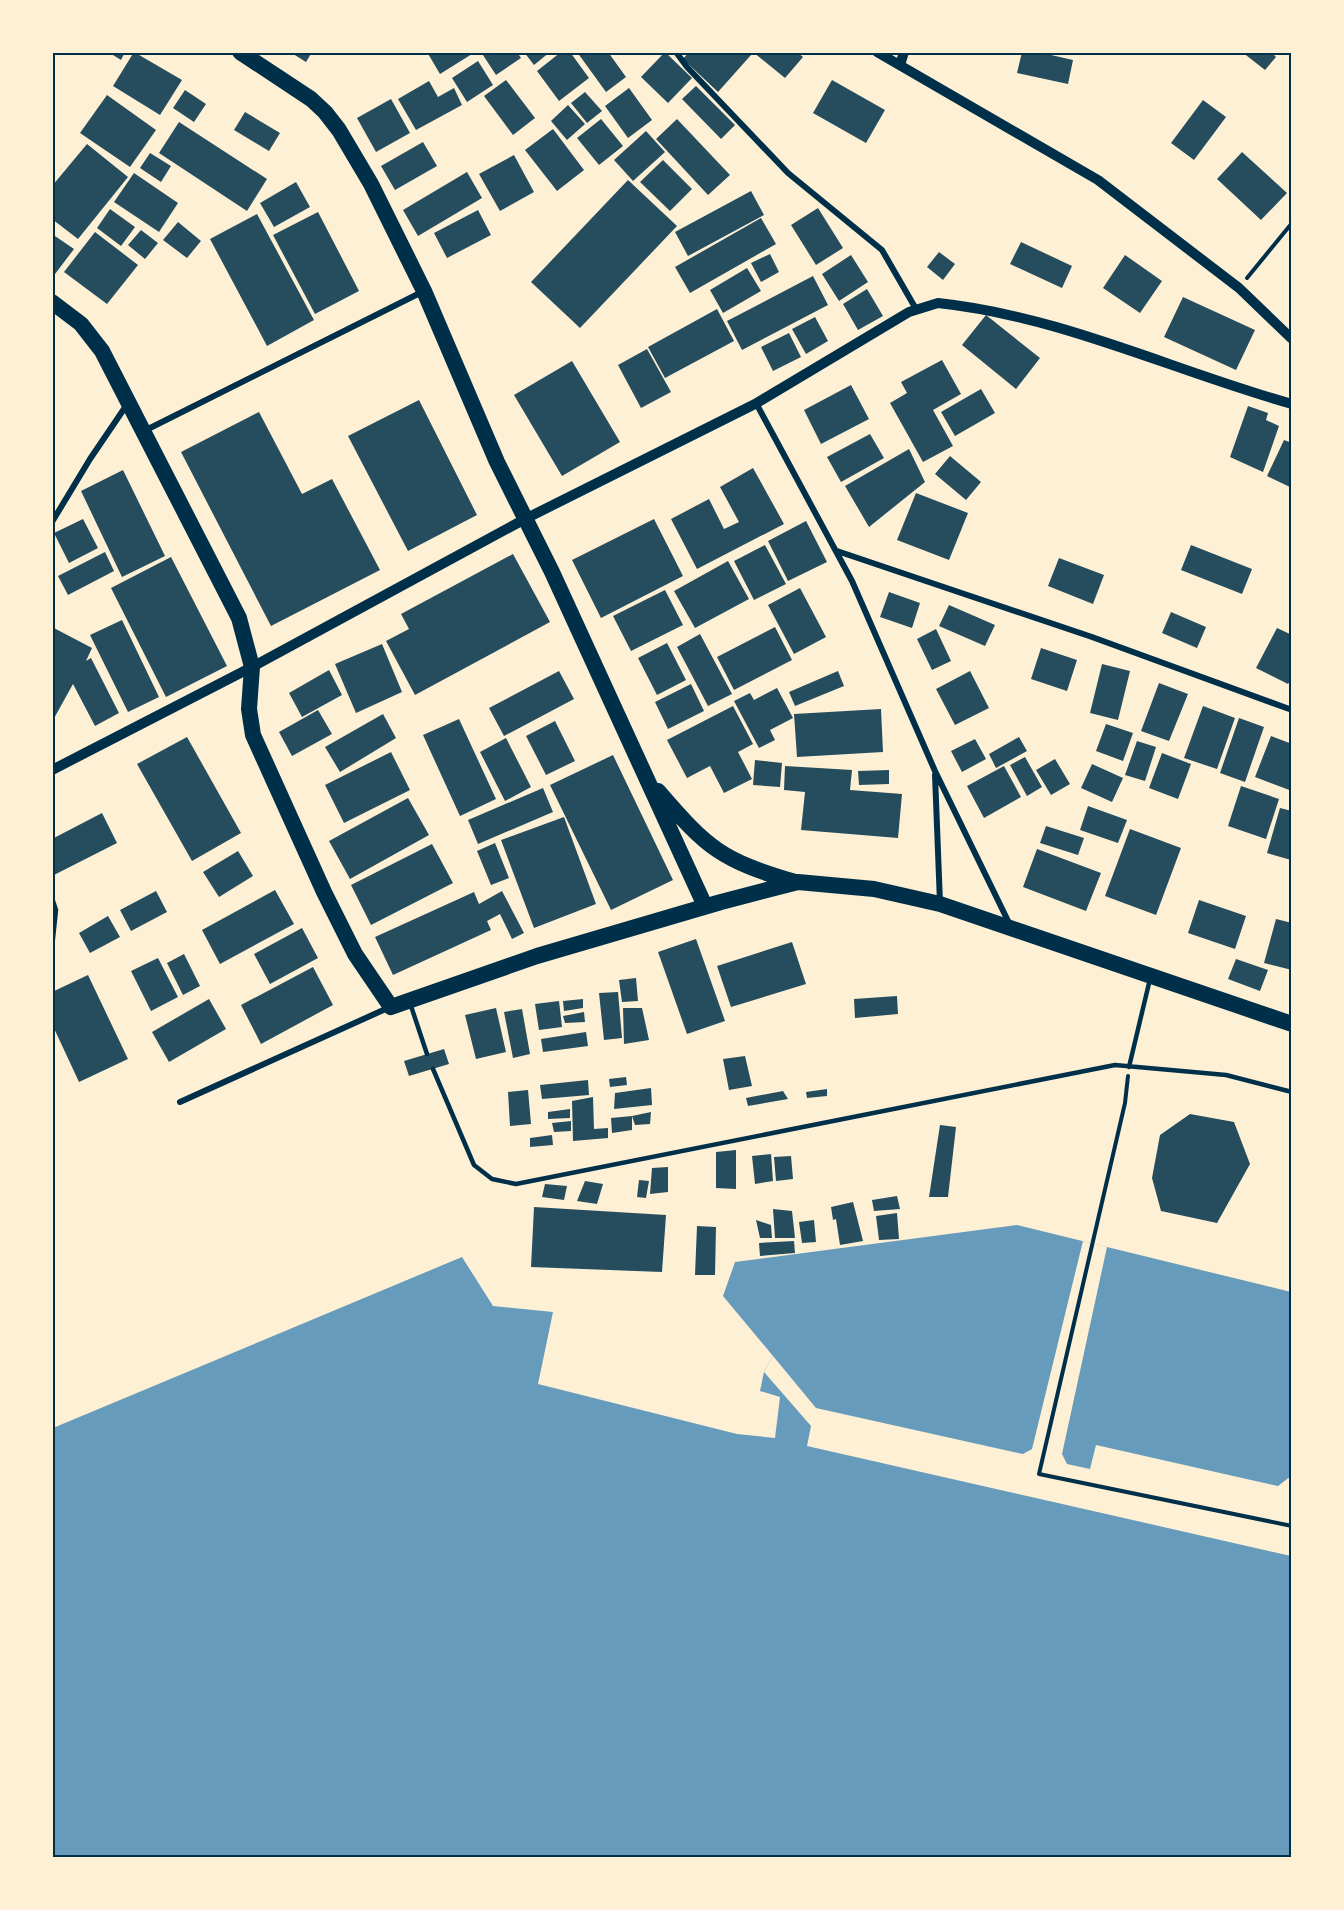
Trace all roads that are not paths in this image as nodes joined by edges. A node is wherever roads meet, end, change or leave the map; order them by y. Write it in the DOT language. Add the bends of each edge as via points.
graph roads {
  1 [pos="240,52"];
  2 [pos="676,52"];
  3 [pos="877,52"];
  4 [pos="904,52"];
  5 [pos="900,65"];
  6 [pos="424,291"];
  7 [pos="52,302"];
  8 [pos="916,309"];
  9 [pos="1292,339"];
  10 [pos="128,403"];
  11 [pos="756,403"];
  12 [pos="1292,404"];
  13 [pos="143,431"];
  14 [pos="525,519"];
  15 [pos="52,522"];
  16 [pos="837,551"];
  17 [pos="252,667"];
  18 [pos="1292,710"];
  19 [pos="52,770"];
  20 [pos="935,771"];
  21 [pos="646,777"];
  22 [pos="798,882"];
  23 [pos="52,898"];
  24 [pos="940,904"];
  25 [pos="705,906"];
  26 [pos="1012,930"];
  27 [pos="52,948"];
  28 [pos="1150,976"];
  29 [pos="409,1000"];
  30 [pos="391,1007"];
  31 [pos="1292,1024"];
  32 [pos="427,1054"];
  33 [pos="1129,1067"];
  34 [pos="433,1069"];
  35 [pos="1292,1092"];
  36 [pos="180,1102"];
  1 -- 6 [label="highway" via="310,99 333,121 371,184"];
  2 -- 8 [label="street" via="788,173 882,250"];
  3 -- 5 [label="street"];
  4 -- 5 [label="street"];
  5 -- 9 [label="street" via="1079,167 1239,288"];
  6 -- 13 [label="street"];
  6 -- 14 [label="highway" via="482,430"];
  7 -- 10 [label="highway" via="93,336"];
  8 -- 11 [label="street"];
  8 -- 12 [label="street" via="938,303 998,310"];
  10 -- 13 [label="highway"];
  10 -- 15 [label="street"];
  11 -- 14 [label="street"];
  11 -- 16 [label="street"];
  13 -- 17 [label="highway" via="239,618"];
  14 -- 17 [label="street"];
  14 -- 21 [label="highway"];
  16 -- 18 [label="street"];
  16 -- 20 [label="street"];
  17 -- 19 [label="street"];
  17 -- 30 [label="highway" via="249,709 253,735 355,954"];
  20 -- 24 [label="street"];
  20 -- 26 [label="street"];
  21 -- 22 [label="highway" via="708,846 750,869"];
  21 -- 25 [label="highway"];
  22 -- 24 [label="highway" via="874,889"];
  22 -- 25 [label="highway"];
  23 -- 27 [label="lane" via="56,910"];
  24 -- 26 [label="highway"];
  25 -- 29 [label="highway"];
  26 -- 28 [label="highway"];
  28 -- 31 [label="highway"];
  28 -- 33 [label="lane"];
  29 -- 30 [label="highway"];
  29 -- 32 [label="lane"];
  30 -- 36 [label="street"];
  33 -- 34 [label="lane" via="1102,1066 516,1184 492,1179 474,1165"];
  33 -- 35 [label="lane" via="1226,1075"];
}
